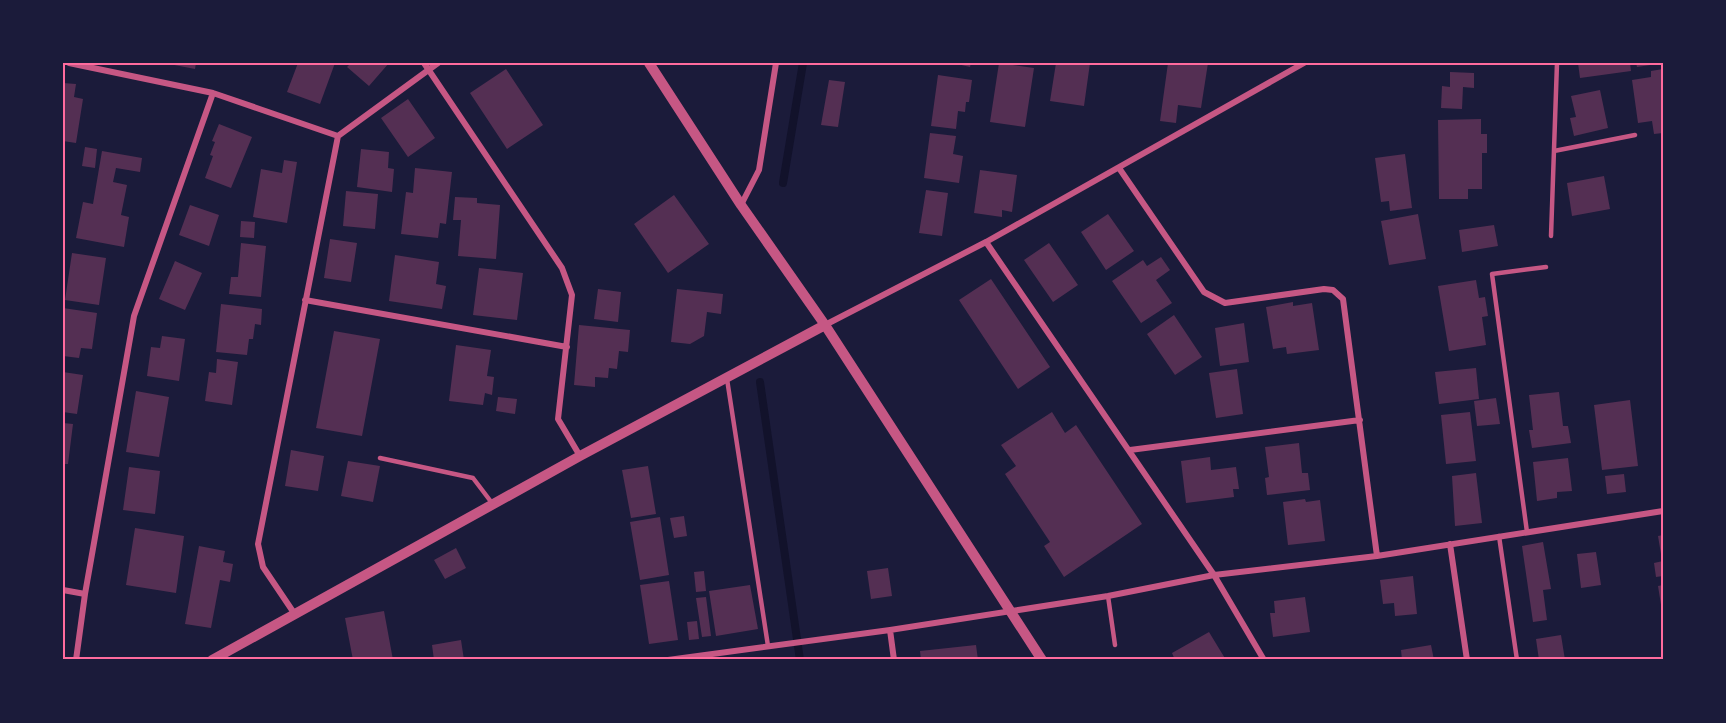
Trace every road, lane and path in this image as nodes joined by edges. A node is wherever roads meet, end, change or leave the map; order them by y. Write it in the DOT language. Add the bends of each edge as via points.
graph roads {
  1 [pos="69,63"];
  2 [pos="424,63"];
  3 [pos="438,63"];
  4 [pos="649,63"];
  5 [pos="776,63"];
  6 [pos="1304,63"];
  7 [pos="1557,63"];
  8 [pos="429,70"];
  9 [pos="213,93"];
  10 [pos="1635,135"];
  11 [pos="338,136"];
  12 [pos="1554,151"];
  13 [pos="1119,168"];
  14 [pos="741,205"];
  15 [pos="1551,236"];
  16 [pos="986,242"];
  17 [pos="1545,267"];
  18 [pos="305,300"];
  19 [pos="825,325"];
  20 [pos="567,347"];
  21 [pos="727,377"];
  22 [pos="1360,420"];
  23 [pos="1130,450"];
  24 [pos="580,456"];
  25 [pos="380,458"];
  26 [pos="494,505"];
  27 [pos="1663,511"];
  28 [pos="1527,532"];
  29 [pos="1499,536"];
  30 [pos="1450,544"];
  31 [pos="1377,556"];
  32 [pos="1214,575"];
  33 [pos="63,590"];
  34 [pos="84,594"];
  35 [pos="1108,596"];
  36 [pos="1011,611"];
  37 [pos="294,613"];
  38 [pos="890,630"];
  39 [pos="1115,645"];
  40 [pos="768,646"];
  41 [pos="76,660"];
  42 [pos="212,660"];
  43 [pos="668,660"];
  44 [pos="894,660"];
  45 [pos="1042,660"];
  46 [pos="1264,660"];
  47 [pos="1467,660"];
  48 [pos="1517,660"];
  1 -- 9 [label="street"];
  2 -- 8 [label="street"];
  3 -- 8 [label="street"];
  4 -- 14 [label="street"];
  5 -- 14 [label="street" via="759,170"];
  6 -- 13 [label="street"];
  7 -- 12 [label="lane"];
  8 -- 11 [label="street"];
  8 -- 20 [label="street" via="562,268 572,295"];
  9 -- 11 [label="street"];
  9 -- 34 [label="street" via="134,316"];
  10 -- 12 [label="lane"];
  11 -- 18 [label="street"];
  12 -- 15 [label="lane"];
  13 -- 16 [label="street"];
  13 -- 22 [label="street" via="1204,292 1215,299 1225,303 1324,289 1333,290 1343,299"];
  14 -- 19 [label="street"];
  16 -- 19 [label="street"];
  16 -- 23 [label="street"];
  17 -- 28 [label="lane" via="1492,274"];
  18 -- 20 [label="street"];
  18 -- 37 [label="street" via="258,544 263,567"];
  19 -- 21 [label="street"];
  19 -- 36 [label="street"];
  20 -- 24 [label="street" via="558,419"];
  21 -- 24 [label="street"];
  21 -- 40 [label="lane"];
  22 -- 23 [label="street"];
  22 -- 31 [label="street"];
  23 -- 32 [label="street"];
  24 -- 26 [label="street"];
  25 -- 26 [label="lane" via="473,477"];
  26 -- 37 [label="street"];
  27 -- 28 [label="street"];
  28 -- 29 [label="street"];
  29 -- 30 [label="street"];
  29 -- 48 [label="lane"];
  30 -- 31 [label="street"];
  30 -- 47 [label="street"];
  31 -- 32 [label="street"];
  32 -- 35 [label="street"];
  32 -- 46 [label="street"];
  33 -- 34 [label="street"];
  34 -- 41 [label="street"];
  35 -- 36 [label="street"];
  35 -- 39 [label="lane"];
  36 -- 38 [label="street"];
  36 -- 45 [label="street"];
  37 -- 42 [label="street"];
  38 -- 40 [label="street"];
  38 -- 44 [label="street"];
  40 -- 43 [label="street"];
}
